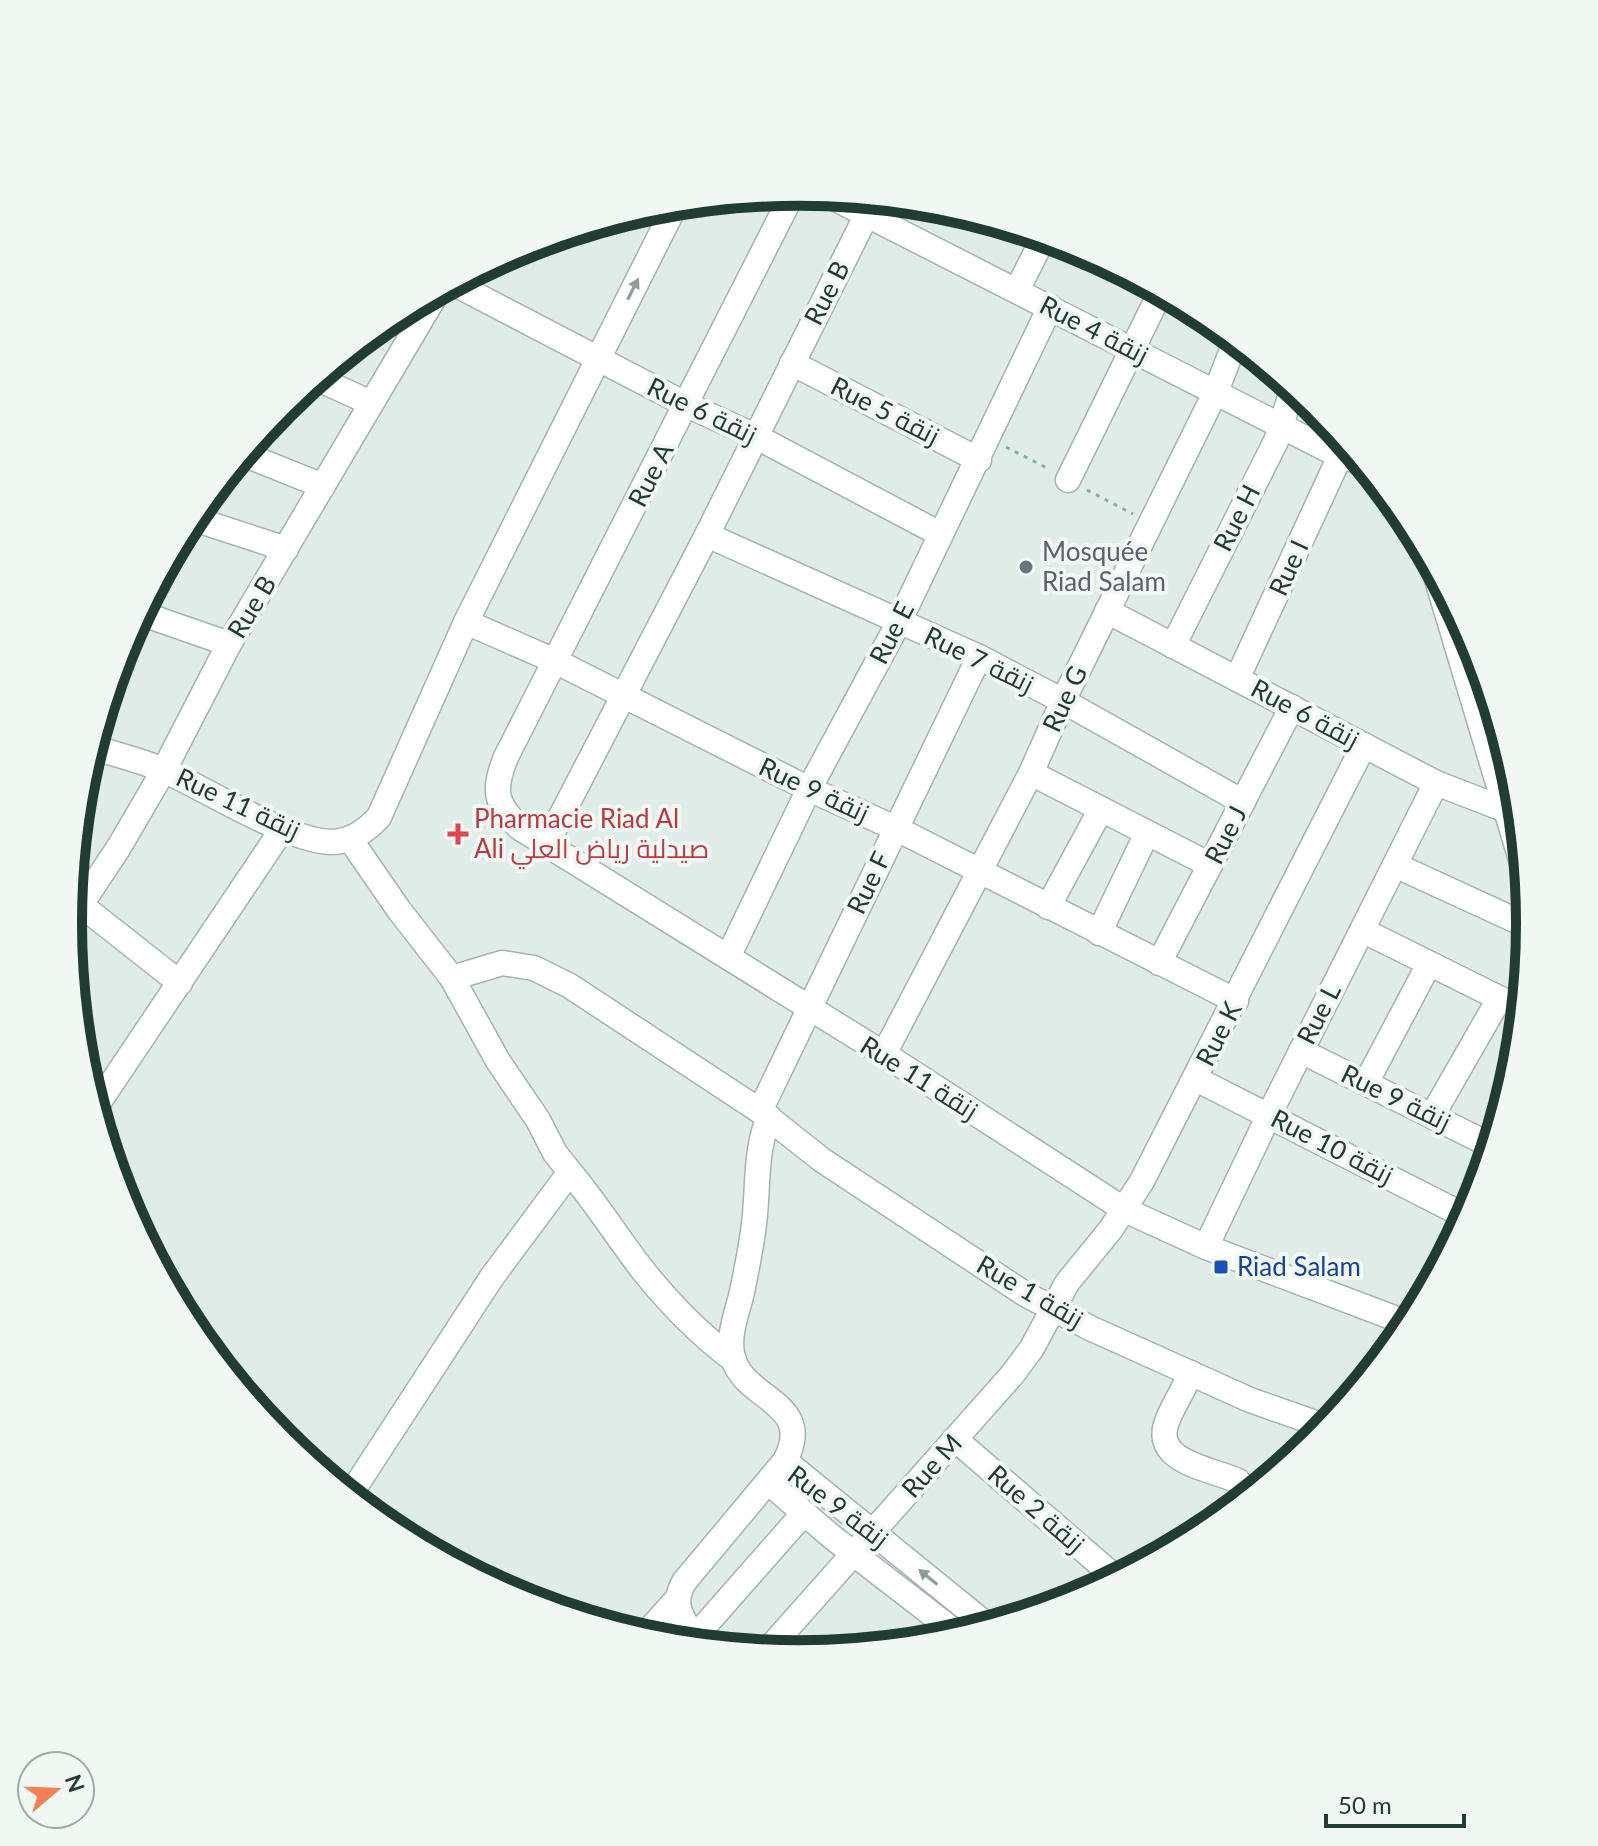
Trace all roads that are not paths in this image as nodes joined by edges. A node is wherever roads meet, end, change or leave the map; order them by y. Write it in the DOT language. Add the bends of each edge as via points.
graph roads {
  1 [pos="786,207"];
  2 [pos="857,209"];
  3 [pos="867,214"];
  4 [pos="669,218"];
  5 [pos="1039,248"];
  6 [pos="470,286"];
  7 [pos="1017,290"];
  8 [pos="1156,301"];
  9 [pos="1050,307"];
  10 [pos="426,312"];
  11 [pos="1130,348"];
  12 [pos="1231,352"];
  13 [pos="598,358"];
  14 [pos="792,363"];
  15 [pos="327,383"];
  16 [pos="1216,391"];
  17 [pos="1289,400"];
  18 [pos="371,403"];
  19 [pos="687,405"];
  20 [pos="1282,426"];
  21 [pos="755,436"];
  22 [pos="1342,455"];
  23 [pos="253,458"];
  24 [pos="979,460"];
  25 [pos="1349,463"];
  26 [pos="1068,480"];
  27 [pos="323,486"];
  28 [pos="205,522"];
  29 [pos="940,534"];
  30 [pos="707,535"];
  31 [pos="286,549"];
  32 [pos="1107,611"];
  33 [pos="151,617"];
  34 [pos="466,622"];
  35 [pos="899,622"];
  36 [pos="1454,633"];
  37 [pos="229,644"];
  38 [pos="1173,646"];
  39 [pos="979,657"];
  40 [pos="555,661"];
  41 [pos="1237,679"];
  42 [pos="623,696"];
  43 [pos="1063,701"];
  44 [pos="1292,707"];
  45 [pos="1364,745"];
  46 [pos="103,751"];
  47 [pos="506,757"];
  48 [pos="164,770"];
  49 [pos="1031,773"];
  50 [pos="1436,783"];
  51 [pos="809,789"];
  52 [pos="1503,790"];
  53 [pos="1243,802"];
  54 [pos="1101,809"];
  55 [pos="1507,813"];
  56 [pos="283,828"];
  57 [pos="895,828"];
  58 [pos="1147,833"];
  59 [pos="350,839"];
  60 [pos="547,843"];
  61 [pos="1210,865"];
  62 [pos="1395,865"];
  63 [pos="979,872"];
  64 [pos="83,901"];
  65 [pos="1048,907"];
  66 [pos="82,919"];
  67 [pos="1516,921"];
  68 [pos="1362,930"];
  69 [pos="1099,933"];
  70 [pos="728,957"];
  71 [pos="1159,963"];
  72 [pos="1429,964"];
  73 [pos="452,978"];
  74 [pos="180,983"];
  75 [pos="1499,999"];
  76 [pos="1236,1001"];
  77 [pos="1511,1004"];
  78 [pos="809,1009"];
  79 [pos="1301,1051"];
  80 [pos="884,1054"];
  81 [pos="1196,1079"];
  82 [pos="1366,1083"];
  83 [pos="103,1096"];
  84 [pos="764,1114"];
  85 [pos="1269,1115"];
  86 [pos="1432,1116"];
  87 [pos="1482,1141"];
  88 [pos="570,1172"];
  89 [pos="1125,1210"];
  90 [pos="1455,1211"];
  91 [pos="1206,1247"];
  92 [pos="1054,1309"];
  93 [pos="1396,1319"];
  94 [pos="734,1360"];
  95 [pos="1191,1373"];
  96 [pos="1313,1422"];
  97 [pos="955,1439"];
  98 [pos="785,1461"];
  99 [pos="769,1483"];
  100 [pos="356,1486"];
  101 [pos="1242,1486"];
  102 [pos="804,1513"];
  103 [pos="872,1532"];
  104 [pos="855,1553"];
  105 [pos="1107,1570"];
  106 [pos="681,1591"];
  107 [pos="978,1618"];
  108 [pos="653,1625"];
  109 [pos="939,1626"];
  110 [pos="690,1631"];
  111 [pos="699,1633"];
  112 [pos="778,1639"];
  1 -- 19 [label="street, Rue A"];
  2 -- 3 [label="street, Rue 4 زنقة"];
  3 -- 7 [label="street, Rue 4 زنقة"];
  3 -- 14 [label="street, Rue B"];
  13 -- 4 [label="street, one-way"];
  5 -- 7 [label="street"];
  6 -- 13 [label="street, Rue 6 زنقة"];
  7 -- 9 [label="street, Rue 4 زنقة"];
  8 -- 11 [label="street"];
  9 -- 11 [label="street, Rue 4 زنقة"];
  9 -- 24 [label="street, Rue E"];
  10 -- 18 [label="street, Rue B"];
  11 -- 16 [label="street, Rue 4 زنقة"];
  11 -- 26 [label="street"];
  12 -- 16 [label="street, Rue G"];
  13 -- 19 [label="street, Rue 6 زنقة"];
  13 -- 34 [label="street"];
  14 -- 21 [label="street, Rue B"];
  14 -- 24 [label="street, Rue 5 زنقة"];
  15 -- 18 [label="street"];
  16 -- 20 [label="street, Rue 4 زنقة"];
  16 -- 32 [label="street, Rue G"];
  17 -- 20 [label="street, Rue H"];
  18 -- 27 [label="street, Rue B"];
  19 -- 21 [label="street, Rue 6 زنقة"];
  19 -- 40 [label="street, Rue A"];
  20 -- 22 [label="street, Rue 4 زنقة"];
  20 -- 38 [label="street, Rue H"];
  21 -- 29 [label="street, Rue 6 زنقة"];
  21 -- 30 [label="street, Rue B"];
  23 -- 27 [label="street"];
  24 -- 29 [label="street, Rue E"];
  25 -- 41 [label="street, Rue I"];
  27 -- 31 [label="street, Rue B"];
  28 -- 31 [label="street"];
  29 -- 35 [label="street, Rue E"];
  30 -- 35 [label="street, Rue 7 زنقة"];
  30 -- 42 [label="street, Rue B"];
  31 -- 37 [label="street, Rue B"];
  32 -- 38 [label="street, Rue 6 زنقة"];
  32 -- 43 [label="street, Rue G"];
  33 -- 37 [label="street"];
  34 -- 40 [label="street, Rue 9 زنقة"];
  34 -- 59 [label="street" via="379,817"];
  35 -- 39 [label="street, Rue 7 زنقة"];
  35 -- 51 [label="street, Rue E"];
  36 -- 52 [label="street"];
  37 -- 48 [label="street, Rue B"];
  38 -- 41 [label="street, Rue 6 زنقة"];
  39 -- 43 [label="street, Rue 7 زنقة"];
  39 -- 57 [label="street, Rue F"];
  40 -- 42 [label="street, Rue 9 زنقة"];
  40 -- 47 [label="street, Rue A"];
  41 -- 44 [label="street, Rue 6 زنقة"];
  42 -- 51 [label="street, Rue 9 زنقة"];
  42 -- 60 [label="street, Rue B"];
  43 -- 49 [label="street, Rue G"];
  43 -- 53 [label="street, Rue 7 زنقة"];
  44 -- 45 [label="street, Rue 6 زنقة"];
  44 -- 53 [label="street, Rue J"];
  45 -- 50 [label="street, Rue 6 زنقة"];
  45 -- 76 [label="street, Rue K"];
  46 -- 48 [label="street, Rue 11 زنقة"];
  47 -- 60 [label="street, Rue 11 زنقة" via="497,780 500,803 520,828"];
  48 -- 56 [label="street, Rue 11 زنقة"];
  48 -- 64 [label="street, Rue B"];
  49 -- 54 [label="street"];
  49 -- 63 [label="street, Rue G"];
  50 -- 55 [label="street, Rue 6 زنقة"];
  50 -- 62 [label="street, Rue L"];
  51 -- 57 [label="street, Rue 9 زنقة"];
  51 -- 70 [label="street, Rue E"];
  53 -- 61 [label="street, Rue J"];
  54 -- 58 [label="street"];
  54 -- 65 [label="street"];
  56 -- 59 [label="street, Rue 11 زنقة" via="331,842"];
  56 -- 74 [label="street"];
  57 -- 63 [label="street, Rue 9 زنقة"];
  57 -- 78 [label="street, Rue F"];
  58 -- 61 [label="street"];
  58 -- 69 [label="street"];
  59 -- 73 [label="street"];
  60 -- 70 [label="street, Rue 11 زنقة"];
  61 -- 71 [label="street, Rue J"];
  62 -- 67 [label="street"];
  62 -- 68 [label="street, Rue L"];
  63 -- 65 [label="street, Rue 9 زنقة"];
  63 -- 80 [label="street, Rue G"];
  65 -- 69 [label="street, Rue 9 زنقة"];
  66 -- 74 [label="street"];
  68 -- 72 [label="street"];
  68 -- 79 [label="street, Rue L"];
  69 -- 71 [label="street, Rue 9 زنقة"];
  70 -- 78 [label="street, Rue 11 زنقة"];
  71 -- 76 [label="street, Rue 9 زنقة"];
  72 -- 75 [label="street"];
  72 -- 82 [label="street"];
  73 -- 84 [label="street, Rue 1 زنقة" via="502,963 534,968 611,1010"];
  73 -- 88 [label="street"];
  74 -- 83 [label="street"];
  75 -- 77 [label="street"];
  75 -- 86 [label="street"];
  76 -- 81 [label="street, Rue K"];
  78 -- 80 [label="street, Rue 11 زنقة"];
  78 -- 84 [label="street, Rue F"];
  79 -- 82 [label="street, Rue 9 زنقة"];
  79 -- 85 [label="street, Rue L"];
  80 -- 89 [label="street, Rue 11 زنقة"];
  81 -- 85 [label="street, Rue 10 زنقة"];
  81 -- 89 [label="street, Rue K"];
  82 -- 86 [label="street, Rue 9 زنقة"];
  84 -- 92 [label="street, Rue 1 زنقة" via="822,1160"];
  84 -- 94 [label="street, Rue F" via="755,1217 731,1336"];
  85 -- 90 [label="street, Rue 10 زنقة"];
  85 -- 91 [label="street, Rue L"];
  86 -- 87 [label="street, Rue 9 زنقة"];
  88 -- 94 [label="street" via="645,1273 703,1338"];
  88 -- 100 [label="street" via="492,1277"];
  89 -- 91 [label="street, Rue 11 زنقة"];
  89 -- 92 [label="street, Rue K" via="1067,1283"];
  91 -- 93 [label="street, Rue 11 زنقة"];
  92 -- 95 [label="street, Rue 1 زنقة"];
  92 -- 97 [label="street, Rue M" via="1026,1357"];
  94 -- 98 [label="street" via="791,1425 794,1441"];
  95 -- 96 [label="street, Rue 1 زنقة"];
  95 -- 101 [label="street" via="1168,1419 1164,1443 1175,1457"];
  97 -- 103 [label="street, Rue M"];
  97 -- 105 [label="street, Rue 2 زنقة"];
  98 -- 99 [label="street, Rue 9 زنقة"];
  98 -- 103 [label="street, Rue 9 زنقة"];
  99 -- 102 [label="street, Rue 9 زنقة"];
  99 -- 106 [label="street"];
  102 -- 104 [label="street, Rue 9 زنقة"];
  102 -- 111 [label="street"];
  103 -- 104 [label="street, Rue M"];
  107 -- 103 [label="street, Rue 9 زنقة, one-way"];
  104 -- 109 [label="street, Rue 9 زنقة"];
  104 -- 112 [label="street, Rue M"];
  106 -- 108 [label="street"];
  106 -- 110 [label="street" via="682,1618"];
}
